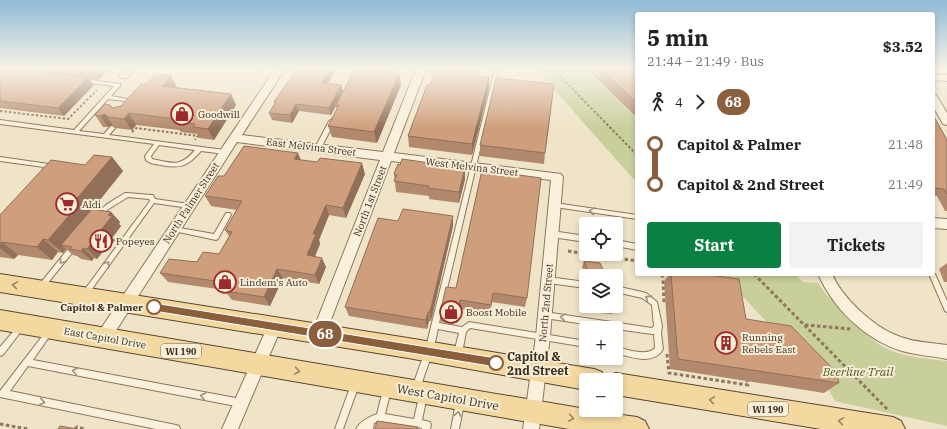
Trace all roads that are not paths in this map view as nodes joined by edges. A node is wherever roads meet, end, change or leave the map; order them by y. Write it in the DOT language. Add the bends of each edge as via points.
graph roads {
  1 [pos="114,89"];
  2 [pos="267,89"];
  3 [pos="413,89"];
  4 [pos="492,89"];
  5 [pos="107,97"];
  6 [pos="935,101"];
  7 [pos="126,112"];
  8 [pos="335,115"];
  9 [pos="0,122"];
  10 [pos="947,122"];
  11 [pos="112,129"];
  12 [pos="75,132"];
  13 [pos="105,136"];
  14 [pos="234,138"];
  15 [pos="158,143"];
  16 [pos="318,148"];
  17 [pos="199,149"];
  18 [pos="225,152"];
  19 [pos="387,157"];
  20 [pos="0,160"];
  21 [pos="473,167"];
  22 [pos="40,176"];
  23 [pos="557,176"];
  24 [pos="152,200"];
  25 [pos="555,205"];
  26 [pos="189,206"];
  27 [pos="228,215"];
  28 [pos="635,217"];
  29 [pos="96,220"];
  30 [pos="935,223"];
  31 [pos="947,224"];
  32 [pos="174,229"];
  33 [pos="552,234"];
  34 [pos="579,238"];
  35 [pos="77,243"];
  36 [pos="623,244"];
  37 [pos="635,246"];
  38 [pos="826,276"];
  39 [pos="933,276"];
  40 [pos="548,280"];
  41 [pos="0,283"];
  42 [pos="579,284"];
  43 [pos="40,289"];
  44 [pos="623,290"];
  45 [pos="84,296"];
  46 [pos="126,302"];
  47 [pos="947,309"];
  48 [pos="545,315"];
  49 [pos="0,320"];
  50 [pos="23,324"];
  51 [pos="275,326"];
  52 [pos="435,326"];
  53 [pos="51,329"];
  54 [pos="656,329"];
  55 [pos="463,330"];
  56 [pos="318,333"];
  57 [pos="543,336"];
  58 [pos="103,338"];
  59 [pos="579,343"];
  60 [pos="429,351"];
  61 [pos="623,351"];
  62 [pos="947,352"];
  63 [pos="0,353"];
  64 [pos="457,356"];
  65 [pos="27,362"];
  66 [pos="258,364"];
  67 [pos="539,371"];
  68 [pos="579,378"];
  69 [pos="356,381"];
  70 [pos="623,385"];
  71 [pos="388,387"];
  72 [pos="419,392"];
  73 [pos="461,399"];
  74 [pos="241,403"];
  75 [pos="380,417"];
  76 [pos="371,420"];
  77 [pos="532,420"];
  78 [pos="417,424"];
  79 [pos="176,429"];
  80 [pos="230,429"];
  81 [pos="339,429"];
  82 [pos="360,429"];
  83 [pos="369,429"];
  84 [pos="426,429"];
  85 [pos="455,429"];
  86 [pos="637,429"];
  87 [pos="893,429"];
  1 -- 5 [label="lane"];
  2 -- 14 [label="street, North Palmer Street"];
  3 -- 19 [label="street, North 1st Street"];
  4 -- 21 [label="lane"];
  5 -- 7 [label="lane" via="131,103"];
  5 -- 12 [label="lane"];
  6 -- 10 [label="street"];
  8 -- 16 [label="lane"];
  9 -- 12 [label="lane"];
  11 -- 13 [label="lane"];
  12 -- 13 [label="lane"];
  13 -- 15 [label="lane"];
  14 -- 16 [label="street, East Melvina Street"];
  14 -- 18 [label="street, North Palmer Street"];
  15 -- 17 [label="lane"];
  15 -- 17 [label="lane" via="148,156 150,161 179,165 187,163"];
  16 -- 19 [label="street, East Melvina Street"];
  17 -- 18 [label="lane"];
  18 -- 26 [label="street, North Palmer Street"];
  19 -- 21 [label="street, West Melvina Street"];
  19 -- 56 [label="street, North 1st Street"];
  20 -- 22 [label="lane" via="49,166"];
  21 -- 23 [label="street, West Melvina Street"];
  21 -- 52 [label="lane"];
  23 -- 25 [label="street, North 2nd Street"];
  24 -- 26 [label="lane"];
  24 -- 29 [label="lane" via="151,197 127,195 105,208"];
  45 -- 24 [label="lane, one-way"];
  28 -- 25 [label="lane, one-way"];
  25 -- 33 [label="street, North 2nd Street"];
  26 -- 32 [label="street, North Palmer Street"];
  27 -- 32 [label="lane" via="216,237"];
  30 -- 31 [label="street"];
  32 -- 46 [label="street, North Palmer Street"];
  33 -- 34 [label="lane"];
  33 -- 40 [label="street, North 2nd Street"];
  35 -- 43 [label="lane, one-way"];
  36 -- 37 [label="lane"];
  38 -- 62 [label="street" via="835,292 854,313 880,334 895,342"];
  39 -- 47 [label="lane"];
  40 -- 42 [label="lane"];
  40 -- 48 [label="street, North 2nd Street"];
  43 -- 41 [label="main road, one-way"];
  43 -- 45 [label="main road"];
  54 -- 44 [label="lane, one-way" via="658,326 655,304 637,292"];
  45 -- 46 [label="main road"];
  46 -- 51 [label="main road"];
  46 -- 58 [label="street, North Palmer Street"];
  54 -- 48 [label="lane, one-way" via="652,331"];
  48 -- 57 [label="street, North 2nd Street"];
  49 -- 50 [label="main road, East Capitol Drive / WI 190"];
  50 -- 53 [label="main road, East Capitol Drive / WI 190"];
  50 -- 63 [label="lane"];
  51 -- 56 [label="main road"];
  51 -- 66 [label="street"];
  52 -- 55 [label="lane"];
  52 -- 60 [label="lane"];
  53 -- 58 [label="main road, East Capitol Drive / WI 190"];
  53 -- 65 [label="lane"];
  54 -- 61 [label="lane" via="660,340 659,349 653,355"];
  55 -- 57 [label="lane" via="469,325"];
  55 -- 64 [label="lane"];
  56 -- 60 [label="main road"];
  57 -- 59 [label="lane"];
  57 -- 67 [label="street, North 2nd Street"];
  58 -- 66 [label="main road, East Capitol Drive / WI 190"];
  60 -- 64 [label="main road"];
  60 -- 72 [label="lane"];
  64 -- 67 [label="main road"];
  74 -- 65 [label="lane, one-way"];
  65 -- 79 [label="lane, one-way" via="4,394"];
  66 -- 69 [label="main road, West Capitol Drive / WI 190, one-way"];
  66 -- 74 [label="street"];
  67 -- 68 [label="main road"];
  67 -- 77 [label="street, North 2nd Street"];
  69 -- 71 [label="main road, West Capitol Drive / WI 190"];
  69 -- 81 [label="lane"];
  87 -- 70 [label="main road, WI 190, one-way"];
  71 -- 72 [label="main road, West Capitol Drive / WI 190"];
  71 -- 75 [label="lane"];
  72 -- 73 [label="main road, West Capitol Drive / WI 190"];
  72 -- 78 [label="lane"];
  73 -- 77 [label="main road, West Capitol Drive / WI 190"];
  85 -- 73 [label="lane, one-way"];
  74 -- 80 [label="street"];
  75 -- 76 [label="lane"];
  75 -- 78 [label="lane" via="403,424"];
  76 -- 82 [label="lane"];
  76 -- 83 [label="lane"];
  77 -- 86 [label="main road, West Capitol Drive / WI 190, one-way"];
  78 -- 84 [label="lane" via="427,426"];
}
